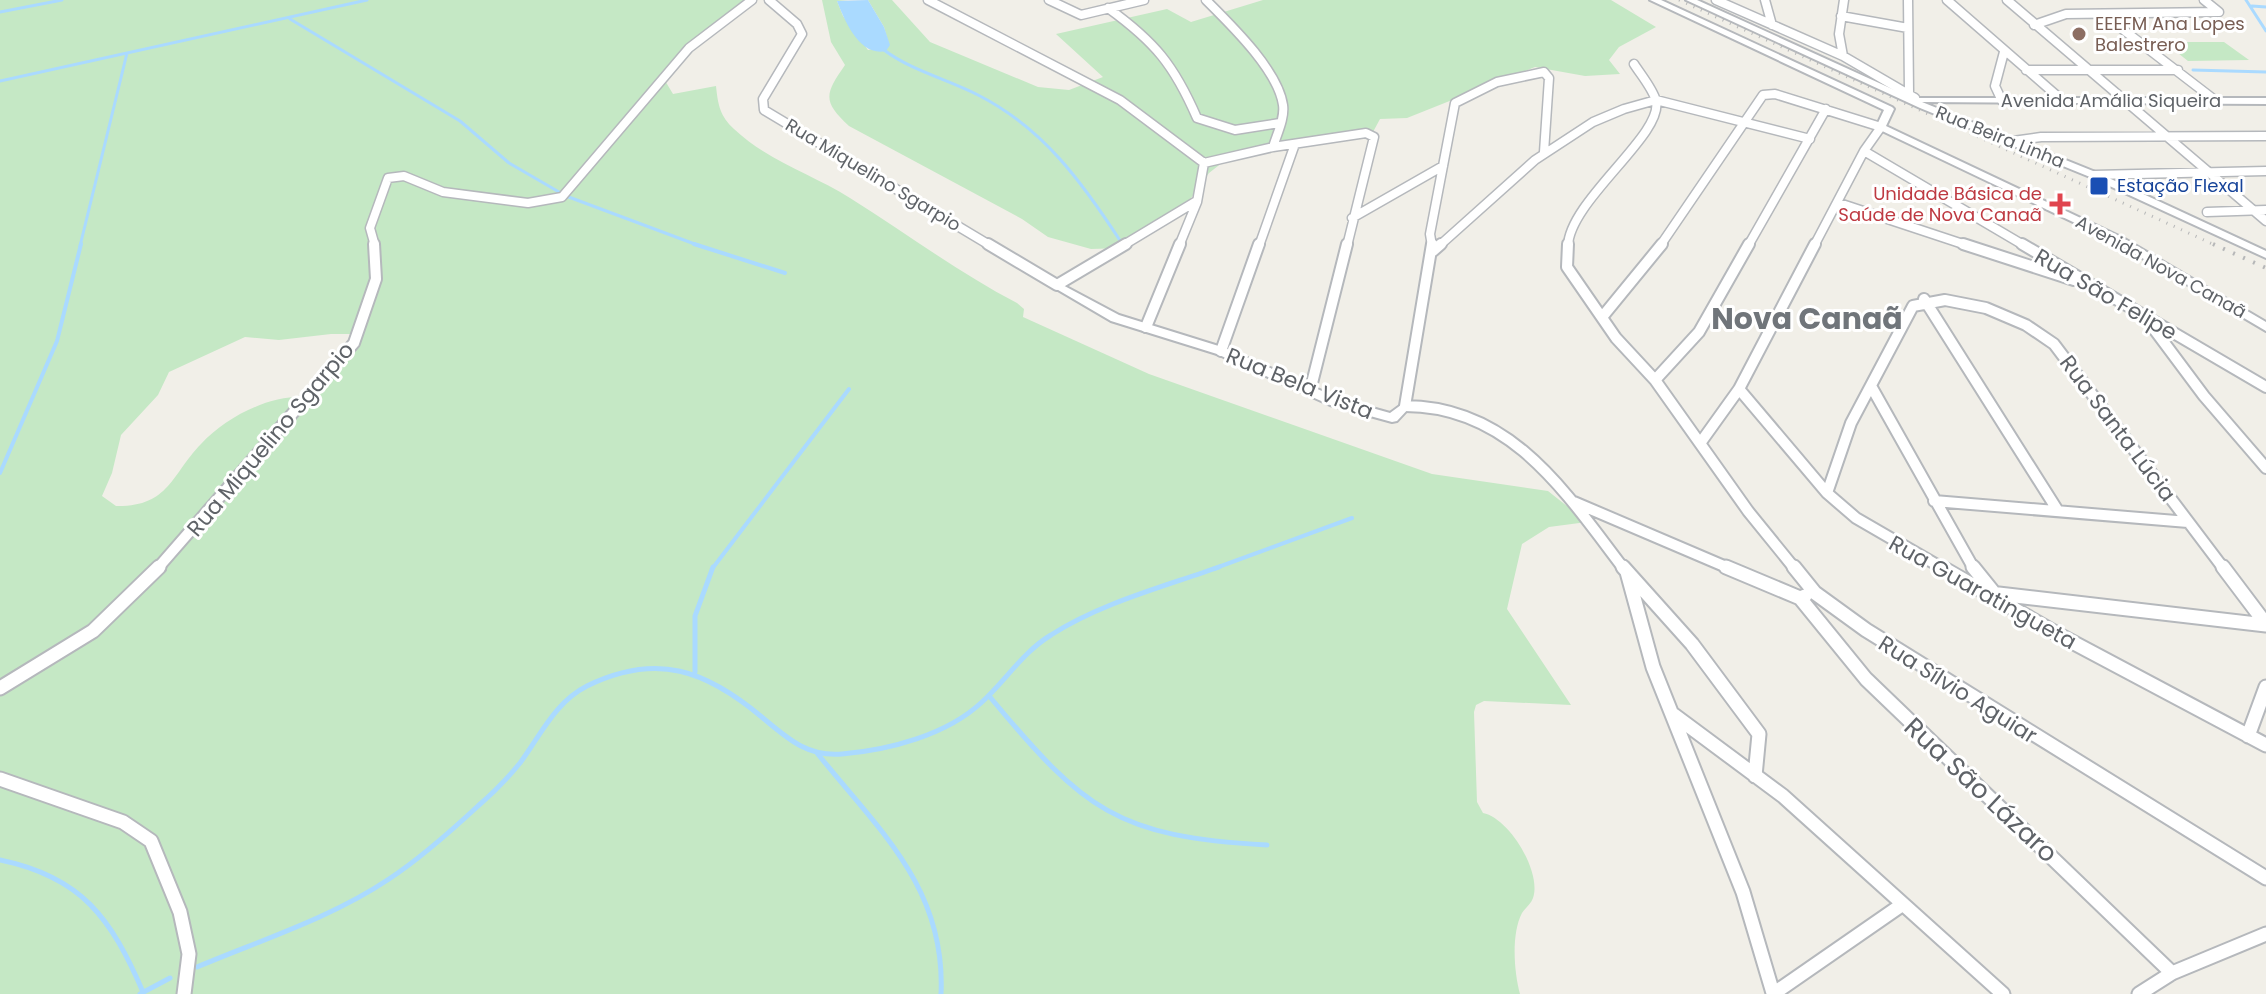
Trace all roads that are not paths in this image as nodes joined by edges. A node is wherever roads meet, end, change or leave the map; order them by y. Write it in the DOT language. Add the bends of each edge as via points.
graph roads {
  1 [pos="752,0"];
  2 [pos="769,0"];
  3 [pos="928,0"];
  4 [pos="1049,0"];
  5 [pos="1143,0"];
  6 [pos="1206,0"];
  7 [pos="1654,0"];
  8 [pos="1690,0"];
  9 [pos="1765,0"];
  10 [pos="1844,0"];
  11 [pos="1908,0"];
  12 [pos="1947,0"];
  13 [pos="2007,0"];
  14 [pos="2204,0"];
  15 [pos="1720,3"];
  16 [pos="1705,7"];
  17 [pos="1108,8"];
  18 [pos="2104,15"];
  19 [pos="1841,16"];
  20 [pos="1744,24"];
  21 [pos="2034,25"];
  22 [pos="1773,26"];
  23 [pos="1908,28"];
  24 [pos="2004,52"];
  25 [pos="1843,56"];
  26 [pos="1634,64"];
  27 [pos="2087,69"];
  28 [pos="2026,70"];
  29 [pos="2178,70"];
  30 [pos="1911,97"];
  31 [pos="1656,100"];
  32 [pos="2002,101"];
  33 [pos="2063,101"];
  34 [pos="2126,101"];
  35 [pos="2216,101"];
  36 [pos="2266,101"];
  37 [pos="1826,109"];
  38 [pos="1280,123"];
  39 [pos="1743,123"];
  40 [pos="1881,127"];
  41 [pos="2167,136"];
  42 [pos="2266,136"];
  43 [pos="1810,139"];
  44 [pos="2013,141"];
  45 [pos="1295,144"];
  46 [pos="1273,147"];
  47 [pos="1864,151"];
  48 [pos="1544,152"];
  49 [pos="1204,163"];
  50 [pos="1443,166"];
  51 [pos="2209,170"];
  52 [pos="2266,171"];
  53 [pos="2094,175"];
  54 [pos="1195,202"];
  55 [pos="1839,203"];
  56 [pos="2254,210"];
  57 [pos="2266,210"];
  58 [pos="2207,212"];
  59 [pos="1352,218"];
  60 [pos="2266,221"];
  61 [pos="1433,251"];
  62 [pos="2266,255"];
  63 [pos="2088,284"];
  64 [pos="1057,285"];
  65 [pos="1924,299"];
  66 [pos="1603,316"];
  67 [pos="2145,318"];
  68 [pos="1146,327"];
  69 [pos="2266,327"];
  70 [pos="1221,351"];
  71 [pos="1655,380"];
  72 [pos="1871,386"];
  73 [pos="2266,387"];
  74 [pos="1739,389"];
  75 [pos="1310,391"];
  76 [pos="1405,406"];
  77 [pos="1701,442"];
  78 [pos="2266,468"];
  79 [pos="1827,493"];
  80 [pos="1934,501"];
  81 [pos="1573,502"];
  82 [pos="2058,511"];
  83 [pos="2188,522"];
  84 [pos="1627,572"];
  85 [pos="1815,593"];
  86 [pos="1990,593"];
  87 [pos="1800,598"];
  88 [pos="2266,624"];
  89 [pos="2266,687"];
  90 [pos="0,688"];
  91 [pos="1674,715"];
  92 [pos="2248,736"];
  93 [pos="2266,745"];
  94 [pos="1755,776"];
  95 [pos="0,779"];
  96 [pos="2266,878"];
  97 [pos="1903,904"];
  98 [pos="2266,934"];
  99 [pos="2172,973"];
  100 [pos="184,994"];
  101 [pos="1773,994"];
  102 [pos="2003,994"];
  103 [pos="2139,994"];
  1 -- 90 [label="street, Rua Miquelino Sgarpio" via="689,48 562,197 528,203 443,192 404,176 388,178 370,228 376,279 354,343 176,550 93,631"];
  2 -- 64 [label="street, Rua Miquelino Sgarpio" via="802,34 763,99 764,110"];
  3 -- 49 [label="street" via="1120,100"];
  4 -- 17 [label="street" via="1081,15"];
  5 -- 17 [label="street"];
  6 -- 38 [label="street" via="1278,89"];
  7 -- 40 [label="street" via="1889,109"];
  8 -- 16 [label="street, Rua Beira Linha"];
  9 -- 22 [label="street"];
  10 -- 19 [label="street"];
  11 -- 23 [label="street"];
  12 -- 24 [label="street"];
  13 -- 21 [label="street"];
  14 -- 18 [label="street" via="2217,10"];
  15 -- 16 [label="street"];
  15 -- 20 [label="street"];
  15 -- 22 [label="street"];
  16 -- 20 [label="street, Rua Beira Linha"];
  17 -- 38 [label="street" via="1140,31 1177,73 1197,118 1235,130"];
  18 -- 21 [label="street" via="2063,14"];
  18 -- 29 [label="street"];
  19 -- 23 [label="street"];
  19 -- 25 [label="street"];
  20 -- 30 [label="street, Rua Beira Linha"];
  21 -- 27 [label="street"];
  22 -- 25 [label="street"];
  23 -- 30 [label="street"];
  24 -- 28 [label="street"];
  24 -- 32 [label="street" via="1995,86"];
  25 -- 30 [label="street"];
  26 -- 31 [label="street"];
  27 -- 28 [label="street"];
  27 -- 29 [label="street"];
  27 -- 34 [label="street"];
  28 -- 33 [label="street"];
  29 -- 35 [label="street"];
  30 -- 32 [label="street, Avenida Amália Siqueira"];
  30 -- 44 [label="street, Rua Beira Linha"];
  31 -- 39 [label="street"];
  31 -- 48 [label="street" via="1633,105"];
  31 -- 66 [label="street, Rua Sílvio Aguiar" via="1645,131 1577,216 1568,239 1567,267"];
  32 -- 33 [label="street, Avenida Amália Siqueira"];
  33 -- 34 [label="street, Avenida Amália Siqueira"];
  34 -- 35 [label="street, Avenida Amália Siqueira"];
  34 -- 41 [label="street"];
  35 -- 36 [label="street, Avenida Amália Siqueira"];
  37 -- 39 [label="street" via="1763,95"];
  37 -- 40 [label="street"];
  37 -- 43 [label="street"];
  38 -- 46 [label="street"];
  39 -- 43 [label="street"];
  39 -- 66 [label="street" via="1644,272"];
  40 -- 47 [label="street"];
  40 -- 69 [label="street, Avenida Nova Canaã" via="2119,240"];
  41 -- 42 [label="street"];
  41 -- 44 [label="street"];
  41 -- 51 [label="street"];
  43 -- 71 [label="street" via="1699,332"];
  44 -- 53 [label="street, Rua Beira Linha"];
  45 -- 46 [label="street"];
  45 -- 59 [label="street" via="1372,135 1375,140"];
  45 -- 70 [label="street"];
  46 -- 49 [label="street"];
  47 -- 55 [label="street"];
  47 -- 63 [label="street, Rua São Felipe"];
  48 -- 50 [label="street" via="1549,78 1540,71 1528,72 1455,103"];
  48 -- 61 [label="street" via="1517,170"];
  49 -- 54 [label="street"];
  50 -- 59 [label="street"];
  50 -- 61 [label="street" via="1430,234"];
  51 -- 52 [label="street"];
  51 -- 53 [label="street"];
  51 -- 56 [label="street"];
  53 -- 62 [label="street, Rua Beira Linha"];
  54 -- 64 [label="street"];
  54 -- 68 [label="street"];
  55 -- 63 [label="street"];
  55 -- 74 [label="street"];
  56 -- 57 [label="street"];
  56 -- 58 [label="street"];
  56 -- 60 [label="street"];
  59 -- 75 [label="street"];
  61 -- 76 [label="street"];
  63 -- 67 [label="street, Rua São Felipe"];
  64 -- 68 [label="street, Rua Bela Vista" via="1115,318"];
  65 -- 72 [label="street" via="1910,310"];
  65 -- 82 [label="street"];
  65 -- 83 [label="street, Rua Santa Lúcia" via="1971,304 2048,338"];
  66 -- 71 [label="street, Rua Sílvio Aguiar"];
  67 -- 73 [label="street, Rua São Felipe"];
  67 -- 78 [label="street"];
  68 -- 70 [label="street, Rua Bela Vista"];
  70 -- 75 [label="street, Rua Bela Vista"];
  71 -- 77 [label="street, Rua Sílvio Aguiar"];
  72 -- 79 [label="street" via="1831,472"];
  72 -- 80 [label="street"];
  74 -- 77 [label="street"];
  74 -- 79 [label="street, Rua Guaratingueta"];
  75 -- 76 [label="street, Rua Bela Vista" via="1389,418"];
  76 -- 81 [label="street, Rua Bela Vista" via="1466,415 1498,429"];
  77 -- 85 [label="street, Rua Sílvio Aguiar" via="1748,511"];
  79 -- 86 [label="street, Rua Guaratingueta" via="1896,544"];
  80 -- 82 [label="street"];
  80 -- 86 [label="street"];
  81 -- 84 [label="street, Rua Bela Vista"];
  81 -- 87 [label="street"];
  82 -- 83 [label="street"];
  83 -- 88 [label="street, Rua Santa Lúcia"];
  84 -- 91 [label="street" via="1653,667"];
  84 -- 94 [label="street, Rua Bela Vista" via="1692,644 1759,734"];
  85 -- 87 [label="street"];
  85 -- 96 [label="street, Rua Sílvio Aguiar" via="1918,665"];
  86 -- 88 [label="street"];
  86 -- 92 [label="street, Rua Guaratingueta"];
  87 -- 99 [label="street, Rua São Lázaro" via="1872,690 1989,794"];
  89 -- 92 [label="street"];
  91 -- 94 [label="street"];
  91 -- 101 [label="street" via="1743,892"];
  92 -- 93 [label="street, Rua Guaratingueta"];
  94 -- 97 [label="street"];
  95 -- 100 [label="street" via="123,822 151,841 180,912 189,954"];
  97 -- 101 [label="street"];
  97 -- 102 [label="street"];
  98 -- 99 [label="street"];
  99 -- 103 [label="street"];
}
